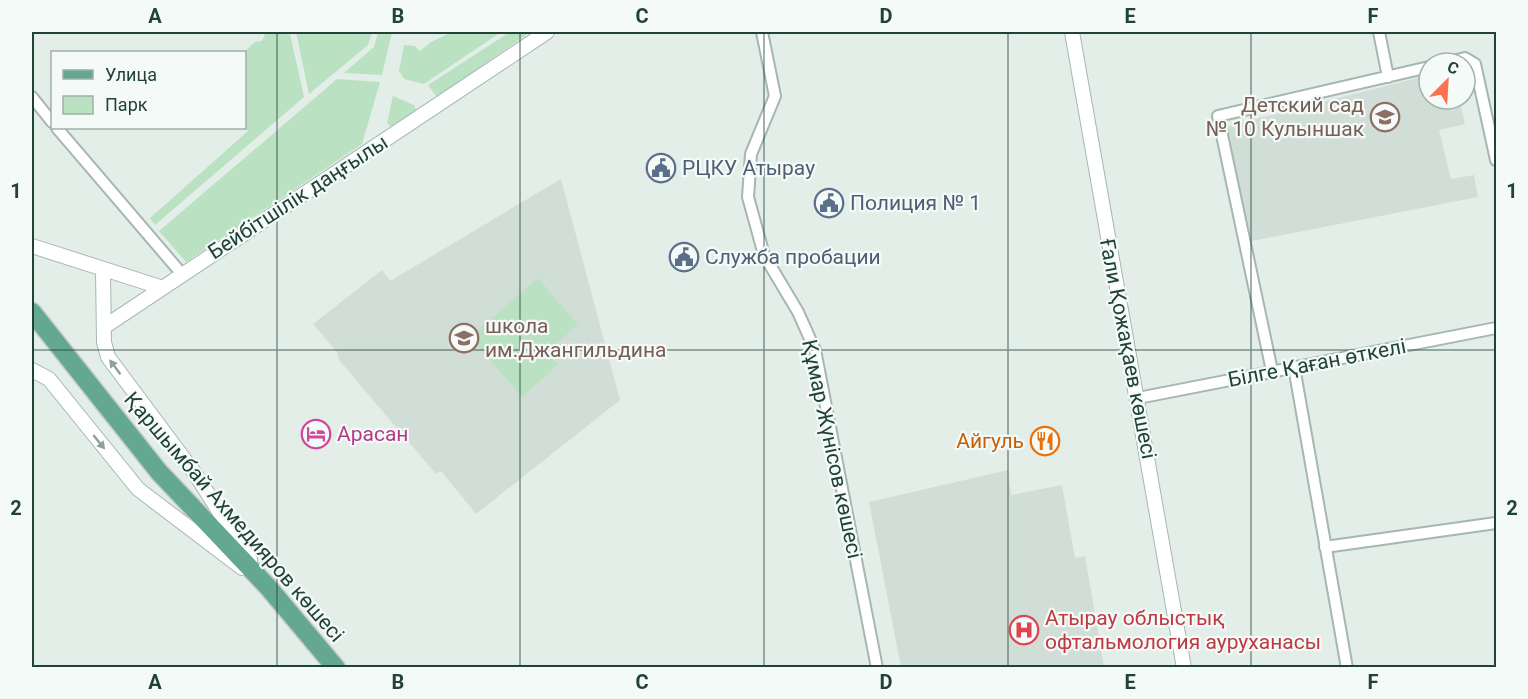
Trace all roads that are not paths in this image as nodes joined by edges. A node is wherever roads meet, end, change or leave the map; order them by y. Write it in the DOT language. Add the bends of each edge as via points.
graph roads {
  1 [pos="547,32"];
  2 [pos="762,32"];
  3 [pos="1072,32"];
  4 [pos="1379,32"];
  5 [pos="1417,70"];
  6 [pos="1477,70"];
  7 [pos="1388,77"];
  8 [pos="32,97"];
  9 [pos="1492,115"];
  10 [pos="51,121"];
  11 [pos="58,129"];
  12 [pos="1497,160"];
  13 [pos="32,246"];
  14 [pos="103,271"];
  15 [pos="181,273"];
  16 [pos="160,287"];
  17 [pos="32,312"];
  18 [pos="104,327"];
  19 [pos="1497,328"];
  20 [pos="1294,367"];
  21 [pos="32,370"];
  22 [pos="1272,371"];
  23 [pos="1138,398"];
  24 [pos="1497,523"];
  25 [pos="1325,547"];
  26 [pos="268,587"];
  27 [pos="336,668"];
  28 [pos="877,668"];
  29 [pos="1184,668"];
  30 [pos="1347,668"];
  1 -- 15 [label="street, Бейбітшілік даңғылы"];
  2 -- 28 [label="street, Құмар Жүнісов көшесі" via="775,96 751,154 748,197 764,255 815,350"];
  3 -- 23 [label="street, Ғали Қожақаев көшесі"];
  4 -- 7 [label="street"];
  5 -- 7 [label="street"];
  6 -- 9 [label="street"];
  7 -- 22 [label="street" via="1218,116"];
  8 -- 10 [label="street"];
  9 -- 12 [label="street"];
  11 -- 15 [label="street"];
  13 -- 14 [label="street"];
  14 -- 16 [label="street"];
  14 -- 18 [label="street"];
  15 -- 16 [label="street, Бейбітшілік даңғылы"];
  16 -- 18 [label="street, Бейбітшілік даңғылы"];
  17 -- 26 [label="main road, Қаршымбай Ахмедияров көшесі" via="159,472"];
  26 -- 18 [label="street, one-way" via="196,475 108,357"];
  19 -- 20 [label="street, Білге Қаған өткелі"];
  20 -- 22 [label="street, Білге Қаған өткелі"];
  20 -- 25 [label="street"];
  21 -- 26 [label="street, one-way" via="49,379 138,489"];
  22 -- 23 [label="street, Білге Қаған өткелі"];
  23 -- 29 [label="street, Ғали Қожақаев көшесі"];
  24 -- 25 [label="street"];
  25 -- 30 [label="street"];
  26 -- 27 [label="main road, Қаршымбай Ахмедияров көшесі"];
}
